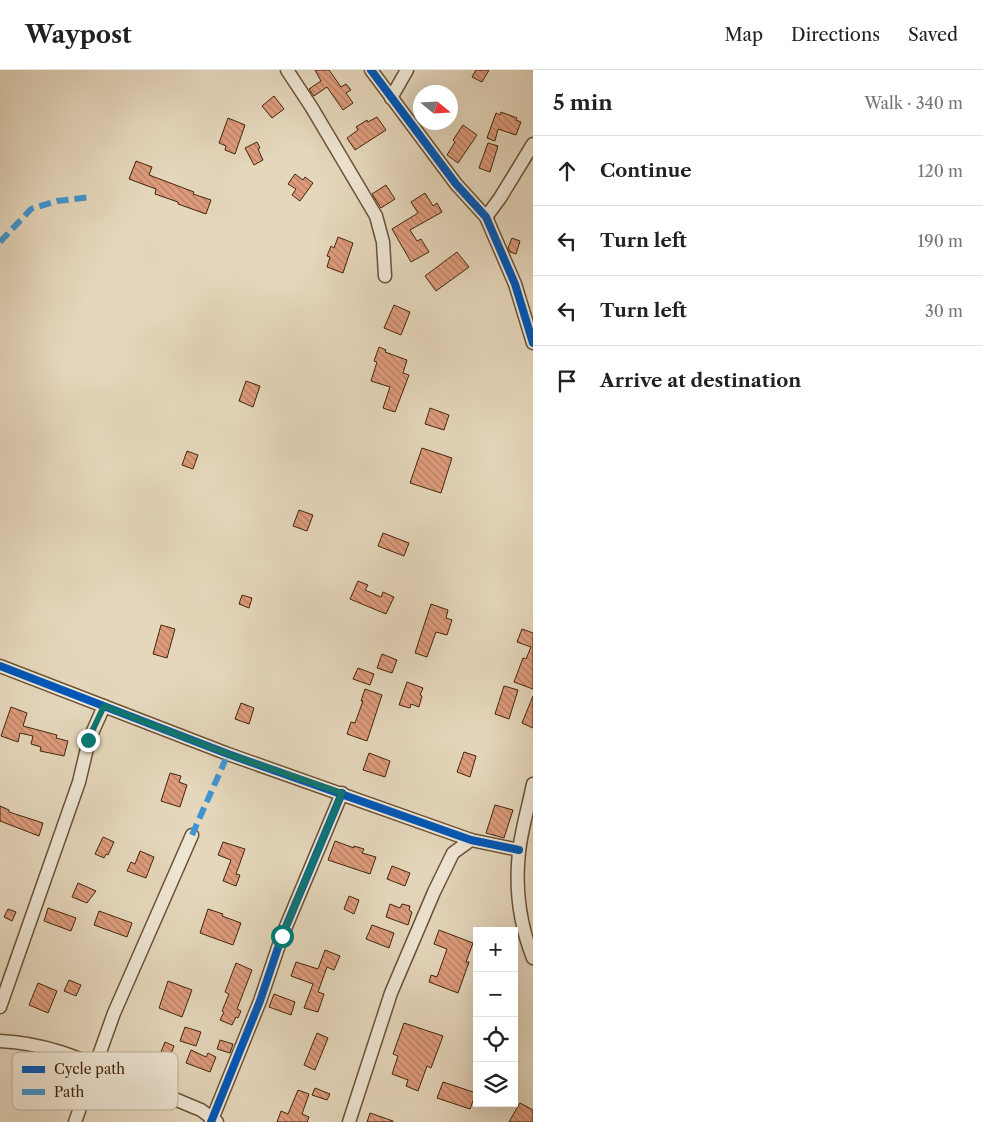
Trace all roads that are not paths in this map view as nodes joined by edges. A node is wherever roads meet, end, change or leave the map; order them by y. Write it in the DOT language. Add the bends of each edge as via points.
graph roads {
  1 [pos="287,70"];
  2 [pos="371,70"];
  3 [pos="407,70"];
  4 [pos="391,98"];
  5 [pos="533,144"];
  6 [pos="486,217"];
  7 [pos="385,276"];
  8 [pos="533,343"];
  9 [pos="0,666"];
  10 [pos="104,706"];
  11 [pos="533,784"];
  12 [pos="342,793"];
  13 [pos="192,835"];
  14 [pos="470,840"];
  15 [pos="519,850"];
  16 [pos="533,958"];
  17 [pos="0,1007"];
  18 [pos="0,1042"];
  19 [pos="60,1052"];
  20 [pos="100,1052"];
  21 [pos="178,1100"];
  22 [pos="79,1110"];
  23 [pos="214,1121"];
  24 [pos="75,1122"];
  25 [pos="349,1122"];
  1 -- 7 [label="street" via="376,216 383,242"];
  2 -- 4 [label="street"];
  3 -- 4 [label="street"];
  4 -- 6 [label="street" via="456,184"];
  5 -- 6 [label="street"];
  6 -- 8 [label="street" via="515,284"];
  9 -- 10 [label="street"];
  10 -- 12 [label="street" via="228,754"];
  10 -- 17 [label="street" via="88,740 79,782"];
  11 -- 15 [label="street"];
  12 -- 14 [label="street"];
  12 -- 23 [label="street" via="282,936"];
  13 -- 20 [label="street" via="114,1013"];
  14 -- 15 [label="street"];
  14 -- 25 [label="street" via="453,853 434,892 392,993"];
  15 -- 16 [label="street" via="519,907"];
  18 -- 19 [label="street" via="44,1046"];
  21 -- 23 [label="street" via="201,1110"];
  22 -- 24 [label="street"];
}
